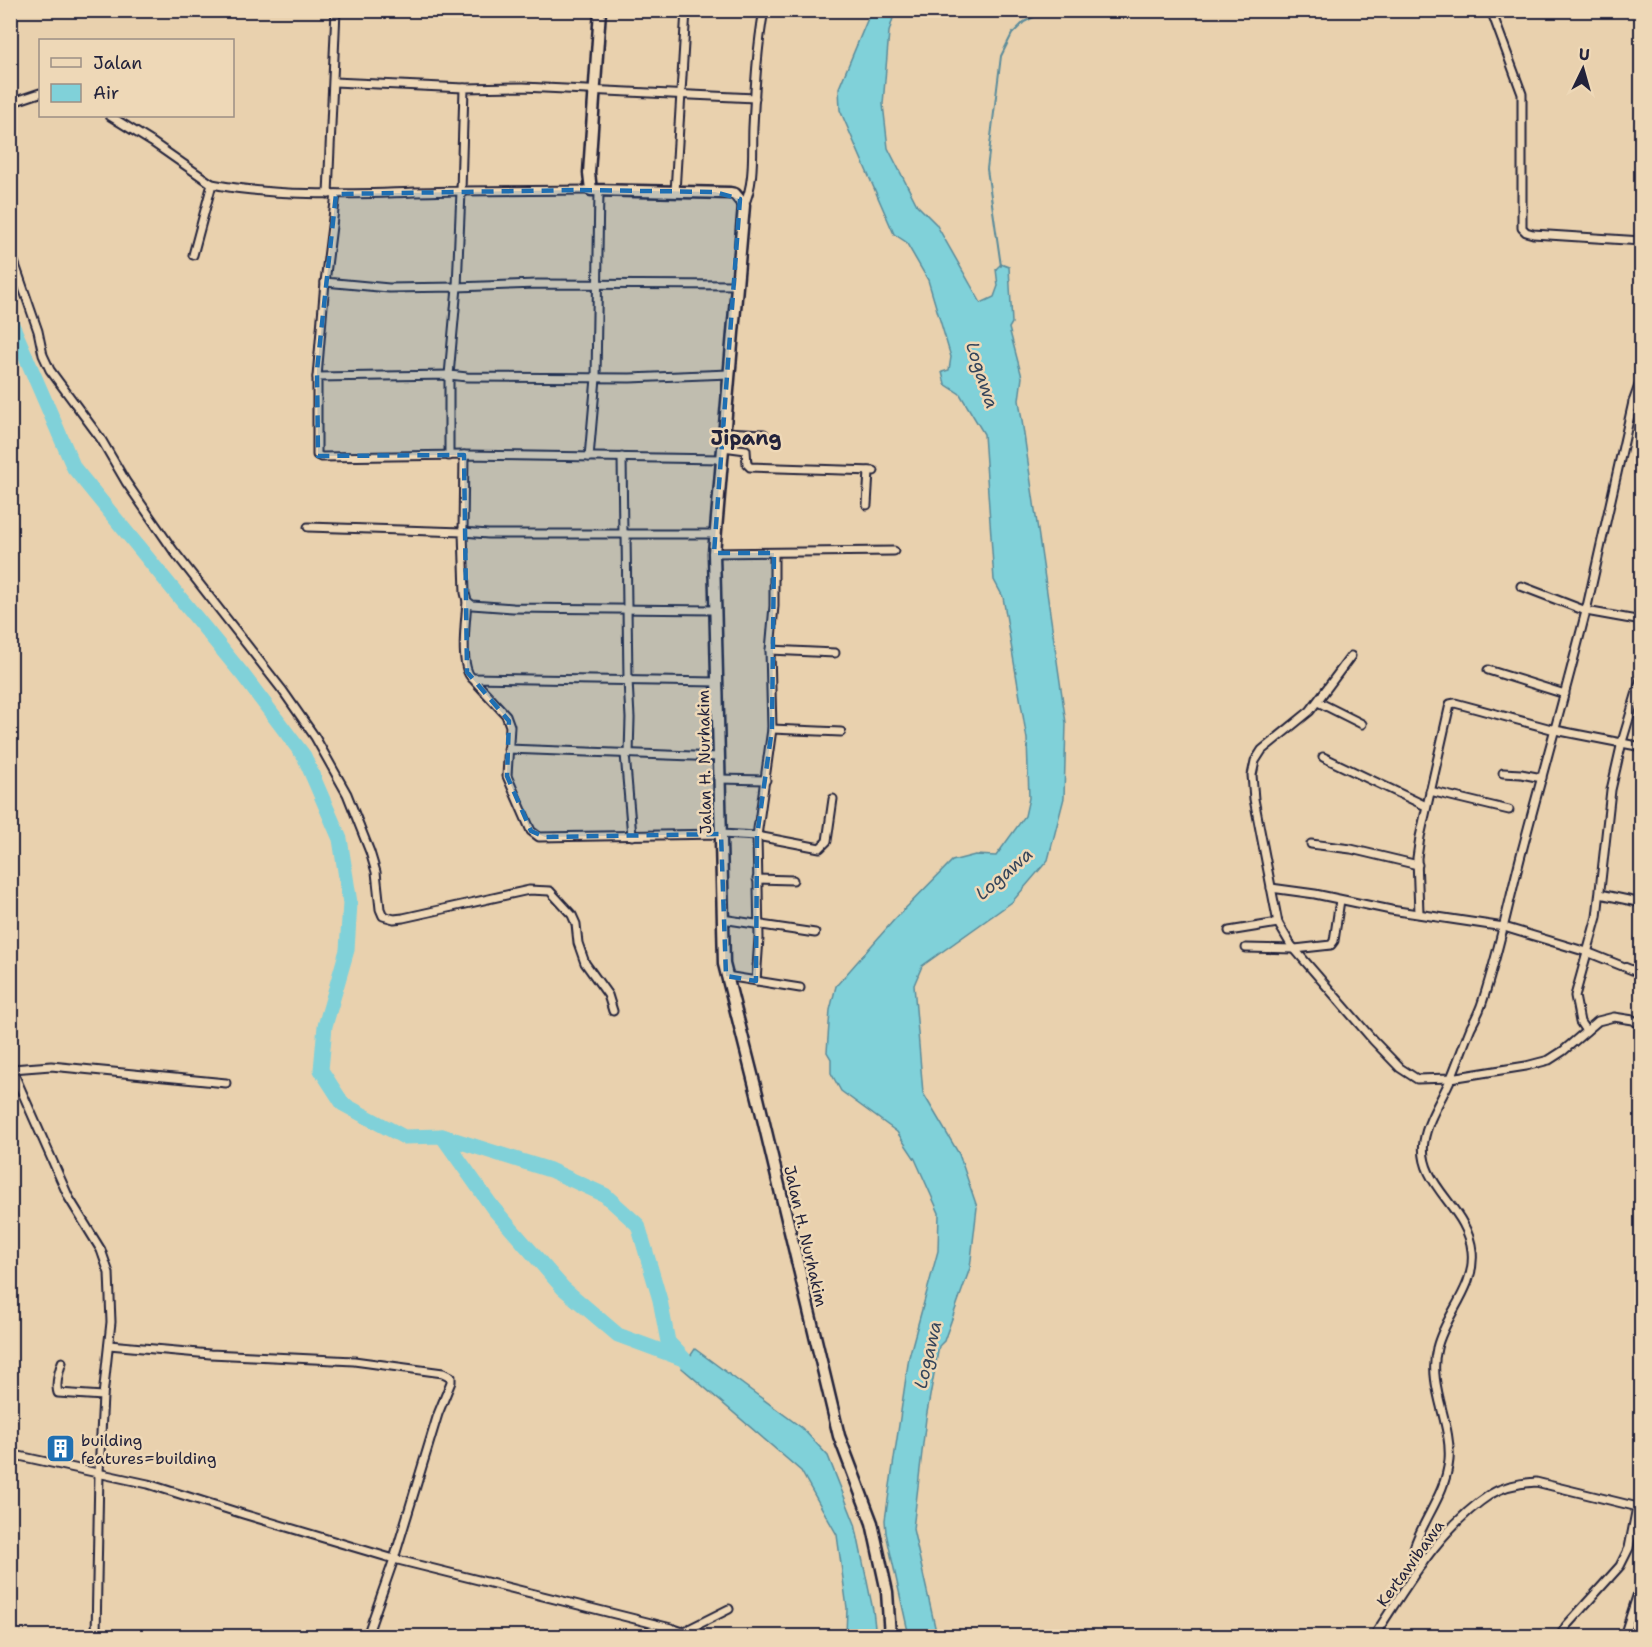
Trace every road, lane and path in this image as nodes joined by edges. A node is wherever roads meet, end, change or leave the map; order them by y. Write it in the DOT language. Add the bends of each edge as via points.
graph roads {
  1 [pos="336,10"];
  2 [pos="600,10"];
  3 [pos="686,10"];
  4 [pos="765,10"];
  5 [pos="1491,10"];
  6 [pos="334,82"];
  7 [pos="464,88"];
  8 [pos="594,90"];
  9 [pos="39,93"];
  10 [pos="681,94"];
  11 [pos="755,98"];
  12 [pos="10,102"];
  13 [pos="112,117"];
  14 [pos="212,184"];
  15 [pos="461,191"];
  16 [pos="595,191"];
  17 [pos="675,192"];
  18 [pos="332,194"];
  19 [pos="744,205"];
  20 [pos="1641,241"];
  21 [pos="10,250"];
  22 [pos="193,255"];
  23 [pos="325,282"];
  24 [pos="598,285"];
  25 [pos="738,285"];
  26 [pos="457,287"];
  27 [pos="729,374"];
  28 [pos="449,375"];
  29 [pos="317,377"];
  30 [pos="1641,377"];
  31 [pos="596,378"];
  32 [pos="1633,402"];
  33 [pos="1641,405"];
  34 [pos="725,432"];
  35 [pos="764,434"];
  36 [pos="723,447"];
  37 [pos="464,455"];
  38 [pos="449,456"];
  39 [pos="589,457"];
  40 [pos="622,457"];
  41 [pos="722,459"];
  42 [pos="867,505"];
  43 [pos="308,527"];
  44 [pos="463,532"];
  45 [pos="624,534"];
  46 [pos="715,534"];
  47 [pos="894,551"];
  48 [pos="714,553"];
  49 [pos="774,553"];
  50 [pos="1521,586"];
  51 [pos="467,602"];
  52 [pos="627,609"];
  53 [pos="715,610"];
  54 [pos="1586,611"];
  55 [pos="1641,621"];
  56 [pos="770,650"];
  57 [pos="835,653"];
  58 [pos="1351,656"];
  59 [pos="1488,670"];
  60 [pos="1641,675"];
  61 [pos="472,678"];
  62 [pos="628,680"];
  63 [pos="717,682"];
  64 [pos="1565,694"];
  65 [pos="1322,705"];
  66 [pos="1362,724"];
  67 [pos="772,729"];
  68 [pos="1555,730"];
  69 [pos="841,732"];
  70 [pos="1622,742"];
  71 [pos="1641,747"];
  72 [pos="508,750"];
  73 [pos="627,754"];
  74 [pos="719,757"];
  75 [pos="1323,757"];
  76 [pos="1503,773"];
  77 [pos="1542,778"];
  78 [pos="719,779"];
  79 [pos="766,780"];
  80 [pos="1430,791"];
  81 [pos="833,799"];
  82 [pos="1426,806"];
  83 [pos="1509,810"];
  84 [pos="721,834"];
  85 [pos="632,836"];
  86 [pos="757,836"];
  87 [pos="1311,844"];
  88 [pos="1418,865"];
  89 [pos="758,879"];
  90 [pos="793,880"];
  91 [pos="1274,888"];
  92 [pos="1600,894"];
  93 [pos="1340,900"];
  94 [pos="1641,903"];
  95 [pos="1419,913"];
  96 [pos="722,919"];
  97 [pos="1278,923"];
  98 [pos="758,924"];
  99 [pos="1504,927"];
  100 [pos="1229,931"];
  101 [pos="815,933"];
  102 [pos="1246,948"];
  103 [pos="1299,948"];
  104 [pos="1587,952"];
  105 [pos="1641,974"];
  106 [pos="726,976"];
  107 [pos="756,981"];
  108 [pos="800,988"];
  109 [pos="613,1011"];
  110 [pos="1641,1026"];
  111 [pos="1584,1027"];
  112 [pos="11,1067"];
  113 [pos="1453,1073"];
  114 [pos="225,1083"];
  115 [pos="109,1345"];
  116 [pos="62,1362"];
  117 [pos="103,1396"];
  118 [pos="10,1454"];
  119 [pos="99,1472"];
  120 [pos="1640,1507"];
  121 [pos="394,1559"];
  122 [pos="1422,1564"];
  123 [pos="1641,1581"];
  124 [pos="729,1609"];
  125 [pos="684,1634"];
  126 [pos="96,1636"];
  127 [pos="367,1636"];
  128 [pos="890,1636"];
  129 [pos="1374,1636"];
  130 [pos="1560,1636"];
  131 [pos="1624,1636"];
  1 -- 6 [label="street"];
  2 -- 8 [label="main road"];
  3 -- 10 [label="street"];
  4 -- 11 [label="street"];
  5 -- 20 [label="street" via="1522,94 1522,228 1533,234"];
  6 -- 7 [label="street"];
  6 -- 18 [label="street"];
  7 -- 8 [label="street"];
  7 -- 15 [label="street"];
  8 -- 10 [label="street"];
  8 -- 16 [label="main road" via="589,173"];
  9 -- 12 [label="street"];
  10 -- 11 [label="street"];
  10 -- 17 [label="street"];
  11 -- 19 [label="street" via="750,180"];
  13 -- 14 [label="street"];
  14 -- 18 [label="street" via="270,192"];
  14 -- 22 [label="street"];
  15 -- 16 [label="street"];
  15 -- 18 [label="street"];
  15 -- 26 [label="street"];
  16 -- 17 [label="main road"];
  16 -- 24 [label="street"];
  17 -- 19 [label="main road" via="735,194"];
  18 -- 23 [label="street"];
  19 -- 25 [label="main road, Jalan H. Nurhakim"];
  21 -- 109 [label="street" via="50,370 101,439 136,498 315,737 347,794 376,872 383,916 403,918 529,890 550,891 572,915 585,963 608,995"];
  23 -- 26 [label="street" via="389,288"];
  23 -- 29 [label="street"];
  24 -- 25 [label="street"];
  24 -- 26 [label="street"];
  24 -- 31 [label="street"];
  25 -- 27 [label="main road, Jalan H. Nurhakim"];
  26 -- 28 [label="street"];
  27 -- 31 [label="street"];
  27 -- 34 [label="main road, Jalan H. Nurhakim"];
  28 -- 29 [label="street"];
  28 -- 31 [label="street"];
  28 -- 38 [label="street"];
  29 -- 38 [label="street" via="318,456"];
  30 -- 32 [label="street"];
  31 -- 39 [label="street"];
  32 -- 33 [label="street"];
  32 -- 54 [label="street"];
  34 -- 35 [label="street"];
  34 -- 36 [label="main road, Jalan H. Nurhakim"];
  36 -- 41 [label="main road, Jalan H. Nurhakim"];
  36 -- 42 [label="street" via="746,450 750,467 871,471"];
  37 -- 38 [label="street"];
  37 -- 39 [label="street"];
  37 -- 44 [label="street"];
  39 -- 40 [label="street"];
  40 -- 41 [label="street"];
  40 -- 45 [label="street"];
  41 -- 46 [label="main road, Jalan H. Nurhakim"];
  43 -- 44 [label="street"];
  44 -- 45 [label="street"];
  44 -- 51 [label="street"];
  45 -- 46 [label="street"];
  45 -- 52 [label="street"];
  46 -- 48 [label="main road, Jalan H. Nurhakim"];
  47 -- 49 [label="street"];
  48 -- 49 [label="street"];
  48 -- 53 [label="main road, Jalan H. Nurhakim"];
  49 -- 56 [label="street"];
  50 -- 54 [label="street"];
  51 -- 52 [label="street" via="513,608"];
  51 -- 61 [label="street" via="465,651 467,672"];
  52 -- 53 [label="street"];
  52 -- 62 [label="street"];
  53 -- 63 [label="main road, Jalan H. Nurhakim"];
  54 -- 55 [label="street"];
  54 -- 64 [label="street"];
  56 -- 57 [label="street"];
  56 -- 67 [label="street"];
  58 -- 65 [label="street" via="1337,672"];
  59 -- 64 [label="street"];
  60 -- 70 [label="street"];
  61 -- 62 [label="street"];
  61 -- 72 [label="street" via="506,715 510,726"];
  62 -- 63 [label="street"];
  62 -- 73 [label="street"];
  63 -- 74 [label="main road, Jalan H. Nurhakim"];
  64 -- 68 [label="street"];
  65 -- 66 [label="street"];
  65 -- 91 [label="street" via="1262,750 1255,761 1251,784"];
  67 -- 69 [label="street"];
  67 -- 79 [label="street"];
  68 -- 70 [label="street"];
  68 -- 77 [label="street"];
  68 -- 80 [label="street" via="1450,704"];
  70 -- 71 [label="street"];
  70 -- 92 [label="street" via="1610,802"];
  72 -- 73 [label="street"];
  72 -- 85 [label="street" via="507,776 535,835"];
  73 -- 74 [label="street"];
  73 -- 85 [label="street"];
  74 -- 78 [label="main road, Jalan H. Nurhakim"];
  75 -- 82 [label="street"];
  76 -- 77 [label="street"];
  77 -- 99 [label="street"];
  78 -- 79 [label="street"];
  78 -- 84 [label="main road, Jalan H. Nurhakim"];
  79 -- 86 [label="street"];
  80 -- 82 [label="street"];
  80 -- 83 [label="street"];
  81 -- 86 [label="street" via="823,847"];
  82 -- 88 [label="street"];
  84 -- 85 [label="street"];
  84 -- 86 [label="street"];
  84 -- 96 [label="main road, Jalan H. Nurhakim"];
  86 -- 89 [label="street"];
  87 -- 88 [label="street"];
  88 -- 95 [label="street"];
  89 -- 90 [label="street"];
  89 -- 98 [label="street"];
  91 -- 93 [label="street"];
  91 -- 97 [label="street"];
  92 -- 94 [label="street"];
  92 -- 104 [label="street"];
  93 -- 95 [label="street"];
  93 -- 103 [label="street" via="1333,944"];
  95 -- 99 [label="street"];
  96 -- 98 [label="street"];
  96 -- 106 [label="main road, Jalan H. Nurhakim"];
  97 -- 100 [label="street"];
  97 -- 103 [label="street" via="1284,935"];
  98 -- 101 [label="street"];
  98 -- 107 [label="street"];
  99 -- 104 [label="street"];
  99 -- 113 [label="street" via="1481,1007"];
  102 -- 103 [label="street"];
  103 -- 113 [label="street" via="1322,983 1400,1068 1417,1079"];
  104 -- 105 [label="street"];
  104 -- 111 [label="street" via="1575,996"];
  106 -- 107 [label="street"];
  106 -- 128 [label="main road, Jalan H. Nurhakim" via="839,1436 872,1523 887,1592"];
  107 -- 108 [label="street"];
  110 -- 111 [label="street" via="1633,1020 1614,1017"];
  111 -- 113 [label="street" via="1563,1051 1549,1060"];
  112 -- 114 [label="street" via="51,1066"];
  112 -- 115 [label="street" via="69,1198 101,1250 110,1281"];
  113 -- 122 [label="street" via="1426,1130 1424,1163 1460,1216 1470,1235 1473,1254 1466,1290 1443,1329 1435,1353 1434,1373 1447,1428 1449,1459 1440,1496 1416,1542 1416,1554"];
  115 -- 117 [label="street"];
  115 -- 121 [label="street" via="354,1361 451,1377"];
  116 -- 117 [label="street" via="58,1393"];
  117 -- 119 [label="street"];
  118 -- 119 [label="street"];
  119 -- 121 [label="street"];
  119 -- 126 [label="street"];
  120 -- 122 [label="street, Kertawibawa" via="1551,1485 1522,1483 1493,1493 1453,1526"];
  120 -- 130 [label="street" via="1620,1566"];
  121 -- 125 [label="street"];
  121 -- 127 [label="street"];
  122 -- 129 [label="street, Kertawibawa"];
  123 -- 131 [label="street"];
  124 -- 125 [label="street"];
}
